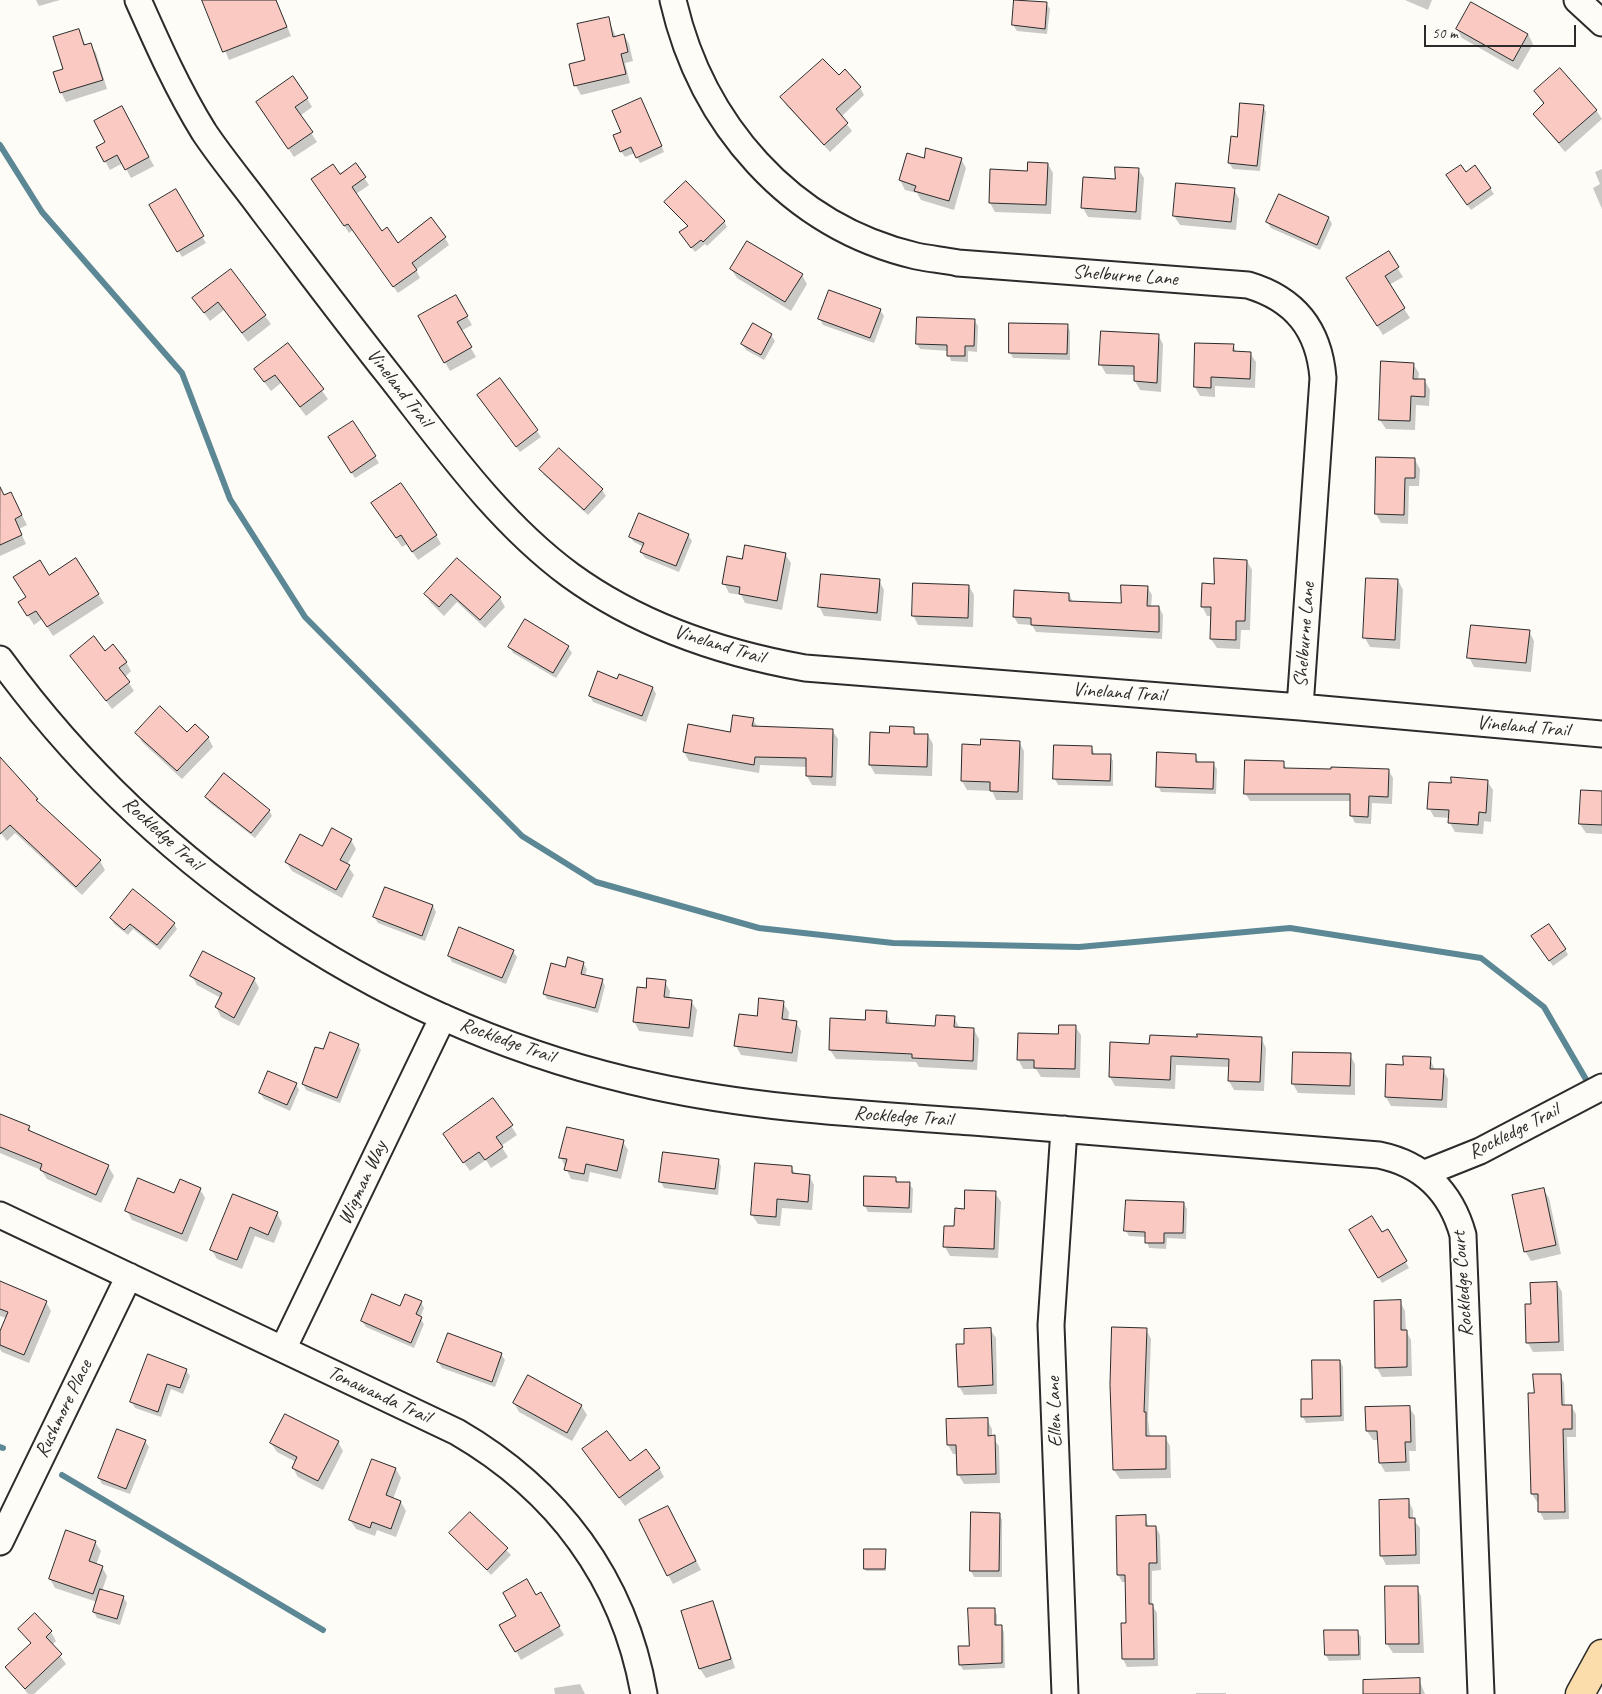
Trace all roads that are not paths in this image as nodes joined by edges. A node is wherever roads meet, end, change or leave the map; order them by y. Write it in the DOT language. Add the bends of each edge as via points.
graph roads {
  1 [pos="138,0"];
  2 [pos="672,0"];
  3 [pos="0,659"];
  4 [pos="1300,707"];
  5 [pos="1602,734"];
  6 [pos="443,1017"];
  7 [pos="1602,1087"];
  8 [pos="1064,1129"];
  9 [pos="1141,1135"];
  10 [pos="1425,1173"];
  11 [pos="0,1215"];
  12 [pos="129,1276"];
  13 [pos="283,1349"];
  14 [pos="0,1542"];
  15 [pos="1602,1654"];
  16 [pos="644,1694"];
  17 [pos="1065,1694"];
  18 [pos="1481,1694"];
  19 [pos="1580,1694"];
  1 -- 4 [label="street, Vineland Trail" via="178,88 205,133 339,311 470,479 530,542 599,594 645,620 702,644 753,659 806,668"];
  2 -- 4 [label="street, Shelburne Lane" via="680,32 700,81 735,138 791,194 818,214 852,232 916,256 958,262 1248,285 1272,294 1294,309 1313,336 1323,378"];
  3 -- 6 [label="street, Rockledge Trail" via="52,726 113,790 194,864 303,943"];
  4 -- 5 [label="street, Vineland Trail"];
  6 -- 8 [label="street, Rockledge Trail" via="499,1041 589,1071 692,1094 800,1109"];
  6 -- 13 [label="street, Wigman Way"];
  7 -- 10 [label="street, Rockledge Trail" via="1480,1151"];
  8 -- 9 [label="street, Rockledge Trail"];
  8 -- 17 [label="street, Ellen Lane" via="1051,1325"];
  9 -- 10 [label="street, Rockledge Court" via="1378,1155 1414,1166"];
  10 -- 18 [label="street, Rockledge Court" via="1450,1200 1463,1235"];
  11 -- 12 [label="street, Tonawanda Trail"];
  12 -- 13 [label="street, Tonawanda Trail"];
  12 -- 14 [label="street, Rushmore Place"];
  13 -- 16 [label="street, Tonawanda Trail" via="457,1432 499,1458 533,1485 582,1543 609,1586 627,1627"];
  15 -- 19 [label="highway"];
}
